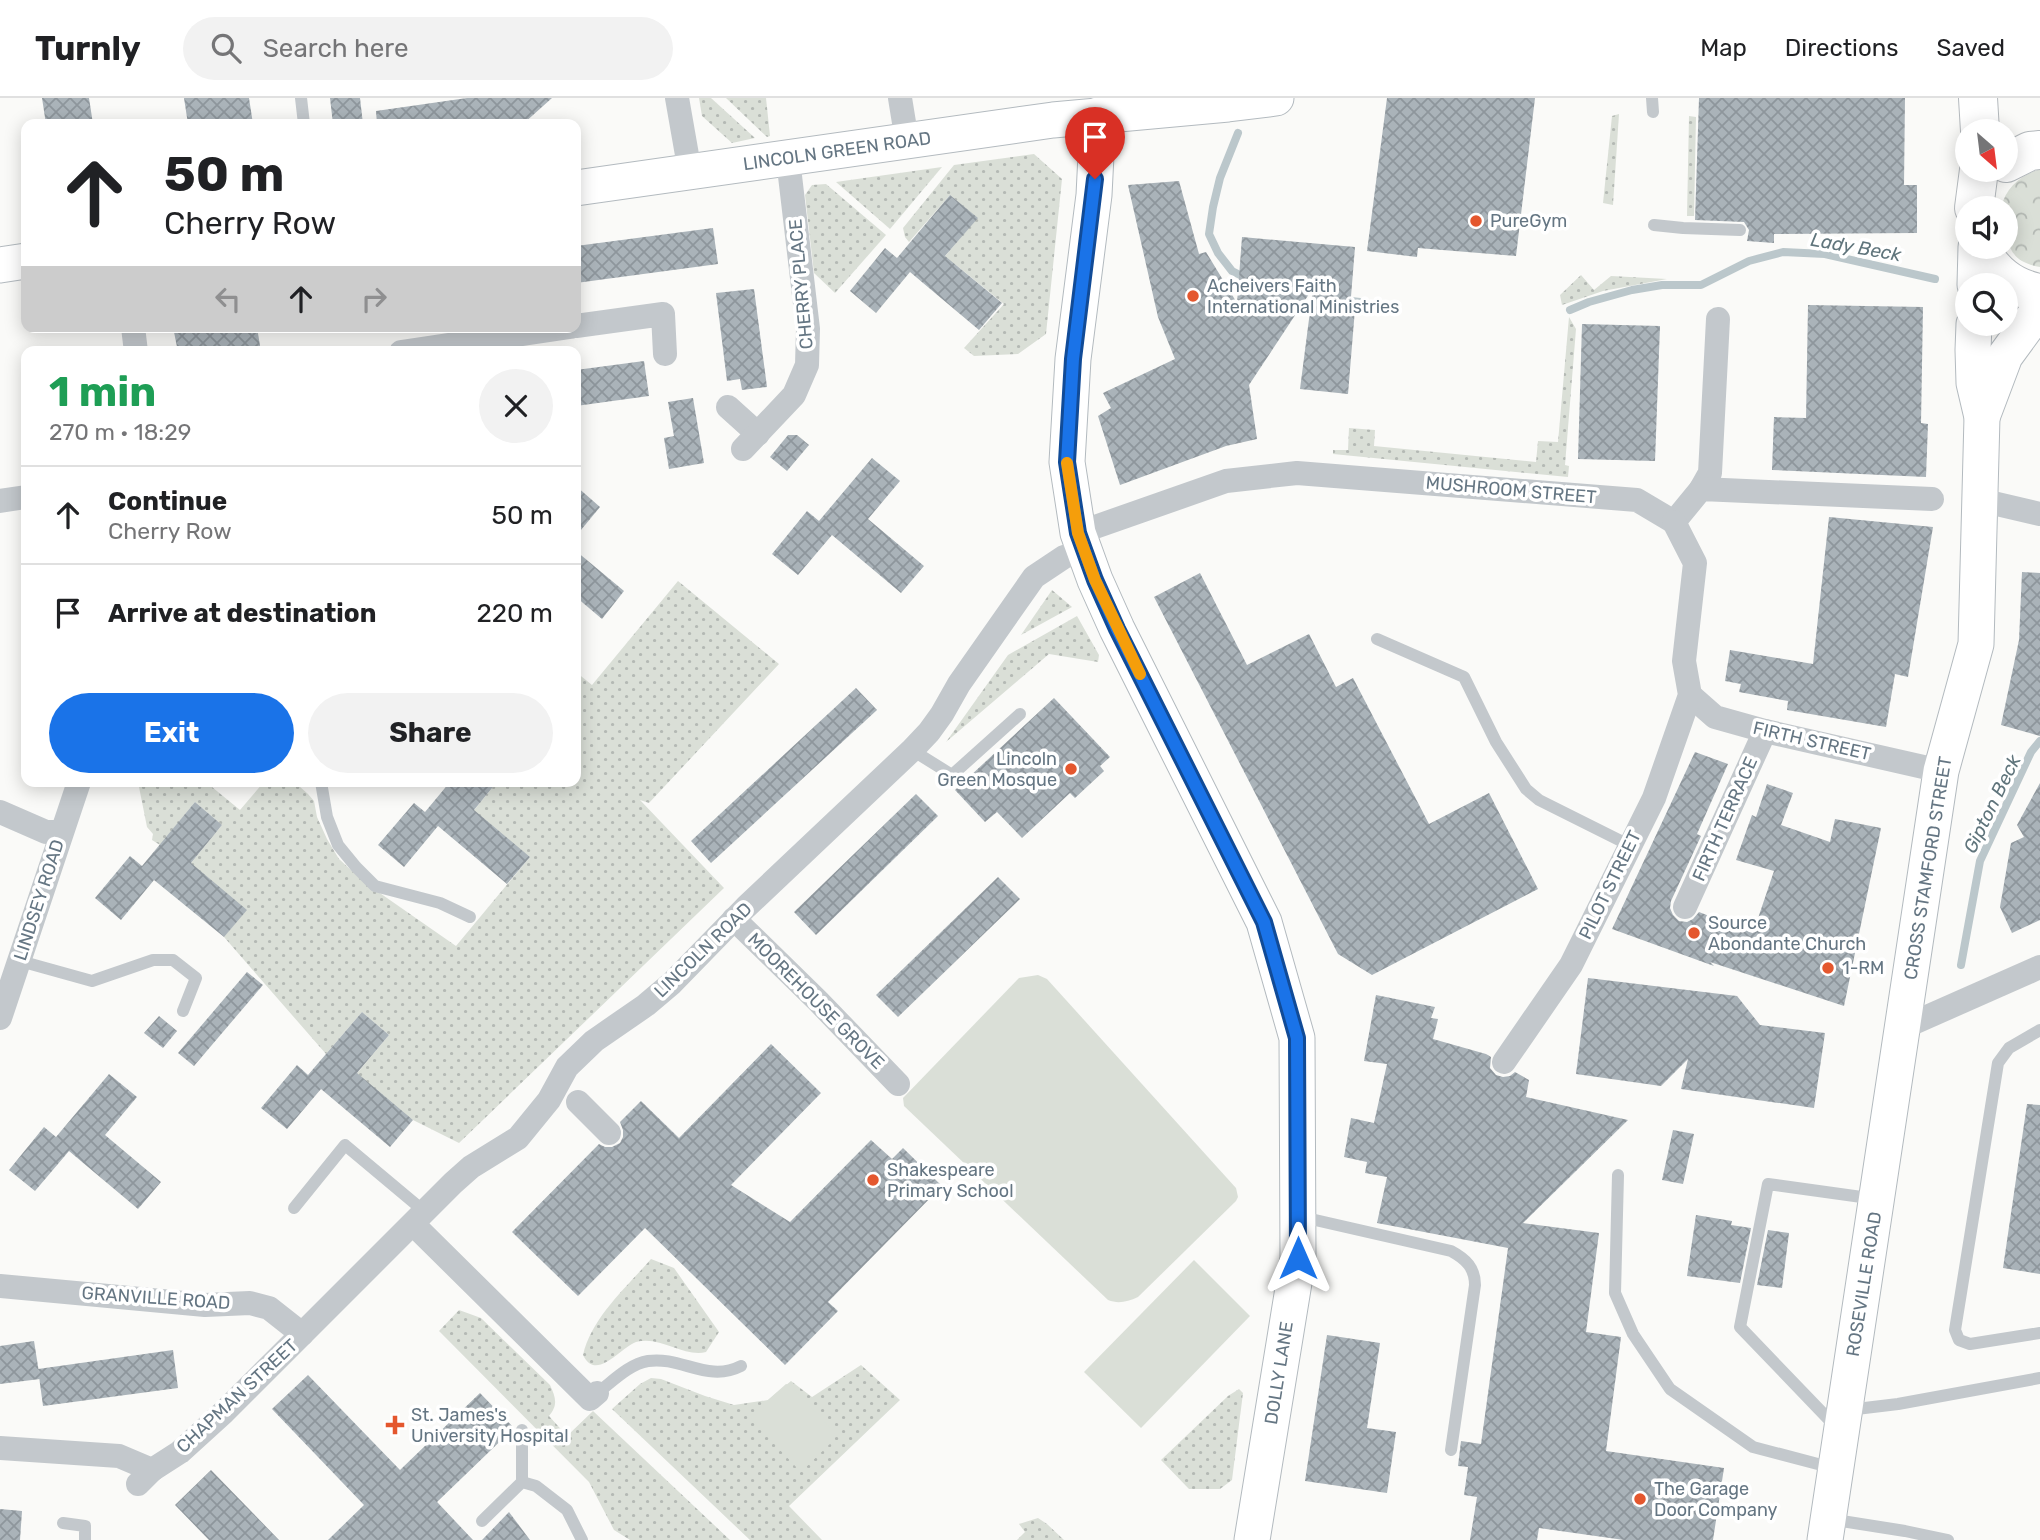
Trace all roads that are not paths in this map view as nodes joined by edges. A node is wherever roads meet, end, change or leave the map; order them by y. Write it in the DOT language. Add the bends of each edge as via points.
graph roads {
  1 [pos="301,98"];
  2 [pos="677,98"];
  3 [pos="900,98"];
  4 [pos="1276,98"];
  5 [pos="1652,98"];
  6 [pos="1964,98"];
  7 [pos="1978,98"];
  8 [pos="1100,107"];
  9 [pos="1653,112"];
  10 [pos="303,119"];
  11 [pos="1973,119"];
  12 [pos="1978,119"];
  13 [pos="907,141"];
  14 [pos="2040,150"];
  15 [pos="2018,157"];
  16 [pos="788,159"];
  17 [pos="690,172"];
  18 [pos="581,187"];
  19 [pos="1654,225"];
  20 [pos="1740,230"];
  21 [pos="1986,259"];
  22 [pos="21,262"];
  23 [pos="0,265"];
  24 [pos="2040,293"];
  25 [pos="2040,308"];
  26 [pos="1718,319"];
  27 [pos="581,326"];
  28 [pos="493,333"];
  29 [pos="467,335"];
  30 [pos="1974,336"];
  31 [pos="424,346"];
  32 [pos="666,354"];
  33 [pos="728,407"];
  34 [pos="1982,417"];
  35 [pos="1701,489"];
  36 [pos="21,498"];
  37 [pos="1932,499"];
  38 [pos="0,500"];
  39 [pos="1980,500"];
  40 [pos="2040,514"];
  41 [pos="1674,522"];
  42 [pos="1081,541"];
  43 [pos="1377,639"];
  44 [pos="1690,695"];
  45 [pos="1020,714"];
  46 [pos="1765,732"];
  47 [pos="912,750"];
  48 [pos="1941,771"];
  49 [pos="77,787"];
  50 [pos="322,787"];
  51 [pos="0,811"];
  52 [pos="61,832"];
  53 [pos="1629,845"];
  54 [pos="1685,907"];
  55 [pos="470,917"];
  56 [pos="734,919"];
  57 [pos="20,961"];
  58 [pos="2039,971"];
  59 [pos="183,1011"];
  60 [pos="0,1018"];
  61 [pos="1902,1028"];
  62 [pos="2040,1030"];
  63 [pos="1504,1062"];
  64 [pos="898,1084"];
  65 [pos="578,1102"];
  66 [pos="609,1133"];
  67 [pos="1618,1175"];
  68 [pos="1876,1199"];
  69 [pos="293,1208"];
  70 [pos="1298,1216"];
  71 [pos="419,1218"];
  72 [pos="0,1286"];
  73 [pos="2040,1332"];
  74 [pos="302,1334"];
  75 [pos="741,1366"];
  76 [pos="2040,1378"];
  77 [pos="595,1400"];
  78 [pos="1843,1421"];
  79 [pos="522,1430"];
  80 [pos="0,1448"];
  81 [pos="1451,1450"];
  82 [pos="1835,1468"];
  83 [pos="522,1482"];
  84 [pos="482,1521"];
  85 [pos="62,1523"];
  86 [pos="1827,1529"];
  87 [pos="85,1540"];
  88 [pos="582,1540"];
  89 [pos="1252,1540"];
  90 [pos="1948,1540"];
  1 -- 10 [label="lane"];
  2 -- 17 [label="street"];
  3 -- 13 [label="street"];
  4 -- 8 [label="street, LINCOLN GREEN ROAD" via="1228,104"];
  5 -- 9 [label="lane"];
  6 -- 11 [label="street"];
  7 -- 12 [label="highway"];
  8 -- 13 [label="street, LINCOLN GREEN ROAD"];
  8 -- 42 [label="street, DOLLY LANE" via="1073,359 1067,462"];
  13 -- 16 [label="street, LINCOLN GREEN ROAD"];
  14 -- 15 [label="highway"];
  16 -- 17 [label="street, LINCOLN GREEN ROAD"];
  16 -- 33 [label="street, CHERRY PLACE" via="808,330 807,365 794,395 750,441"];
  17 -- 18 [label="street, LINCOLN GREEN ROAD"];
  19 -- 20 [label="lane"];
  21 -- 24 [label="highway" via="2005,279"];
  22 -- 23 [label="street"];
  25 -- 34 [label="street, CROSS STAMFORD STREET" via="2005,356"];
  26 -- 35 [label="street" via="1710,473"];
  27 -- 32 [label="street" via="663,314"];
  28 -- 29 [label="street"];
  29 -- 31 [label="street"];
  30 -- 34 [label="street, CROSS STAMFORD STREET" via="1974,383"];
  34 -- 39 [label="street, CROSS STAMFORD STREET"];
  35 -- 37 [label="street"];
  35 -- 41 [label="street"];
  36 -- 38 [label="street"];
  39 -- 40 [label="street"];
  39 -- 48 [label="street, CROSS STAMFORD STREET" via="1976,644"];
  41 -- 42 [label="street, MUSHROOM STREET" via="1637,500 1297,473 1226,481"];
  41 -- 44 [label="street" via="1695,563 1684,661"];
  42 -- 47 [label="street, LINCOLN ROAD" via="1034,577 942,714"];
  42 -- 70 [label="street, DOLLY LANE" via="1117,629 1264,922 1297,1038"];
  43 -- 53 [label="lane" via="1464,677 1526,789"];
  44 -- 46 [label="street, FIRTH STREET" via="1715,717"];
  44 -- 53 [label="street, PILOT STREET" via="1654,798"];
  45 -- 47 [label="lane" via="952,775"];
  46 -- 48 [label="street, FIRTH STREET"];
  46 -- 54 [label="street, FIRTH TERRACE"];
  47 -- 56 [label="street, LINCOLN ROAD"];
  48 -- 61 [label="street, CROSS STAMFORD STREET"];
  49 -- 52 [label="street, LINDSEY ROAD"];
  50 -- 55 [label="lane" via="338,845 375,886 440,903"];
  51 -- 52 [label="street" via="46,832"];
  52 -- 57 [label="street, LINDSEY ROAD"];
  53 -- 63 [label="street, PILOT STREET" via="1571,965"];
  56 -- 64 [label="street, MOOREHOUSE GROVE"];
  56 -- 71 [label="street, LINCOLN ROAD" via="672,983 594,1041 567,1068 549,1100 518,1138 471,1167"];
  57 -- 59 [label="lane" via="92,981 153,960 173,960 196,978"];
  57 -- 60 [label="street, LINDSEY ROAD"];
  58 -- 61 [label="street"];
  61 -- 68 [label="street, ROSEVILLE ROAD"];
  62 -- 73 [label="lane" via="2009,1048 1998,1063 1955,1330 1959,1340 1970,1343"];
  65 -- 66 [label="street"];
  67 -- 82 [label="lane" via="1615,1293 1633,1334 1670,1389 1753,1447"];
  68 -- 78 [label="street, ROSEVILLE ROAD"];
  68 -- 78 [label="lane" via="1768,1184 1740,1327"];
  69 -- 71 [label="lane" via="345,1144"];
  70 -- 81 [label="lane" via="1451,1251 1473,1269 1475,1285"];
  70 -- 89 [label="street, DOLLY LANE" via="1298,1258"];
  71 -- 74 [label="street, LINCOLN ROAD"];
  71 -- 77 [label="street"];
  72 -- 74 [label="street, GRANVILLE ROAD" via="205,1305 250,1303 269,1308"];
  74 -- 80 [label="street, CHAPMAN STREET" via="224,1412 145,1477 131,1459 119,1456"];
  75 -- 77 [label="lane" via="720,1373 648,1361 632,1367"];
  76 -- 78 [label="lane" via="1898,1404"];
  78 -- 82 [label="street, ROSEVILLE ROAD"];
  79 -- 83 [label="lane"];
  82 -- 86 [label="street, ROSEVILLE ROAD"];
  83 -- 84 [label="lane"];
  83 -- 88 [label="lane" via="536,1486 567,1510"];
  85 -- 87 [label="lane" via="85,1526"];
  86 -- 90 [label="lane" via="1905,1531"];
}
